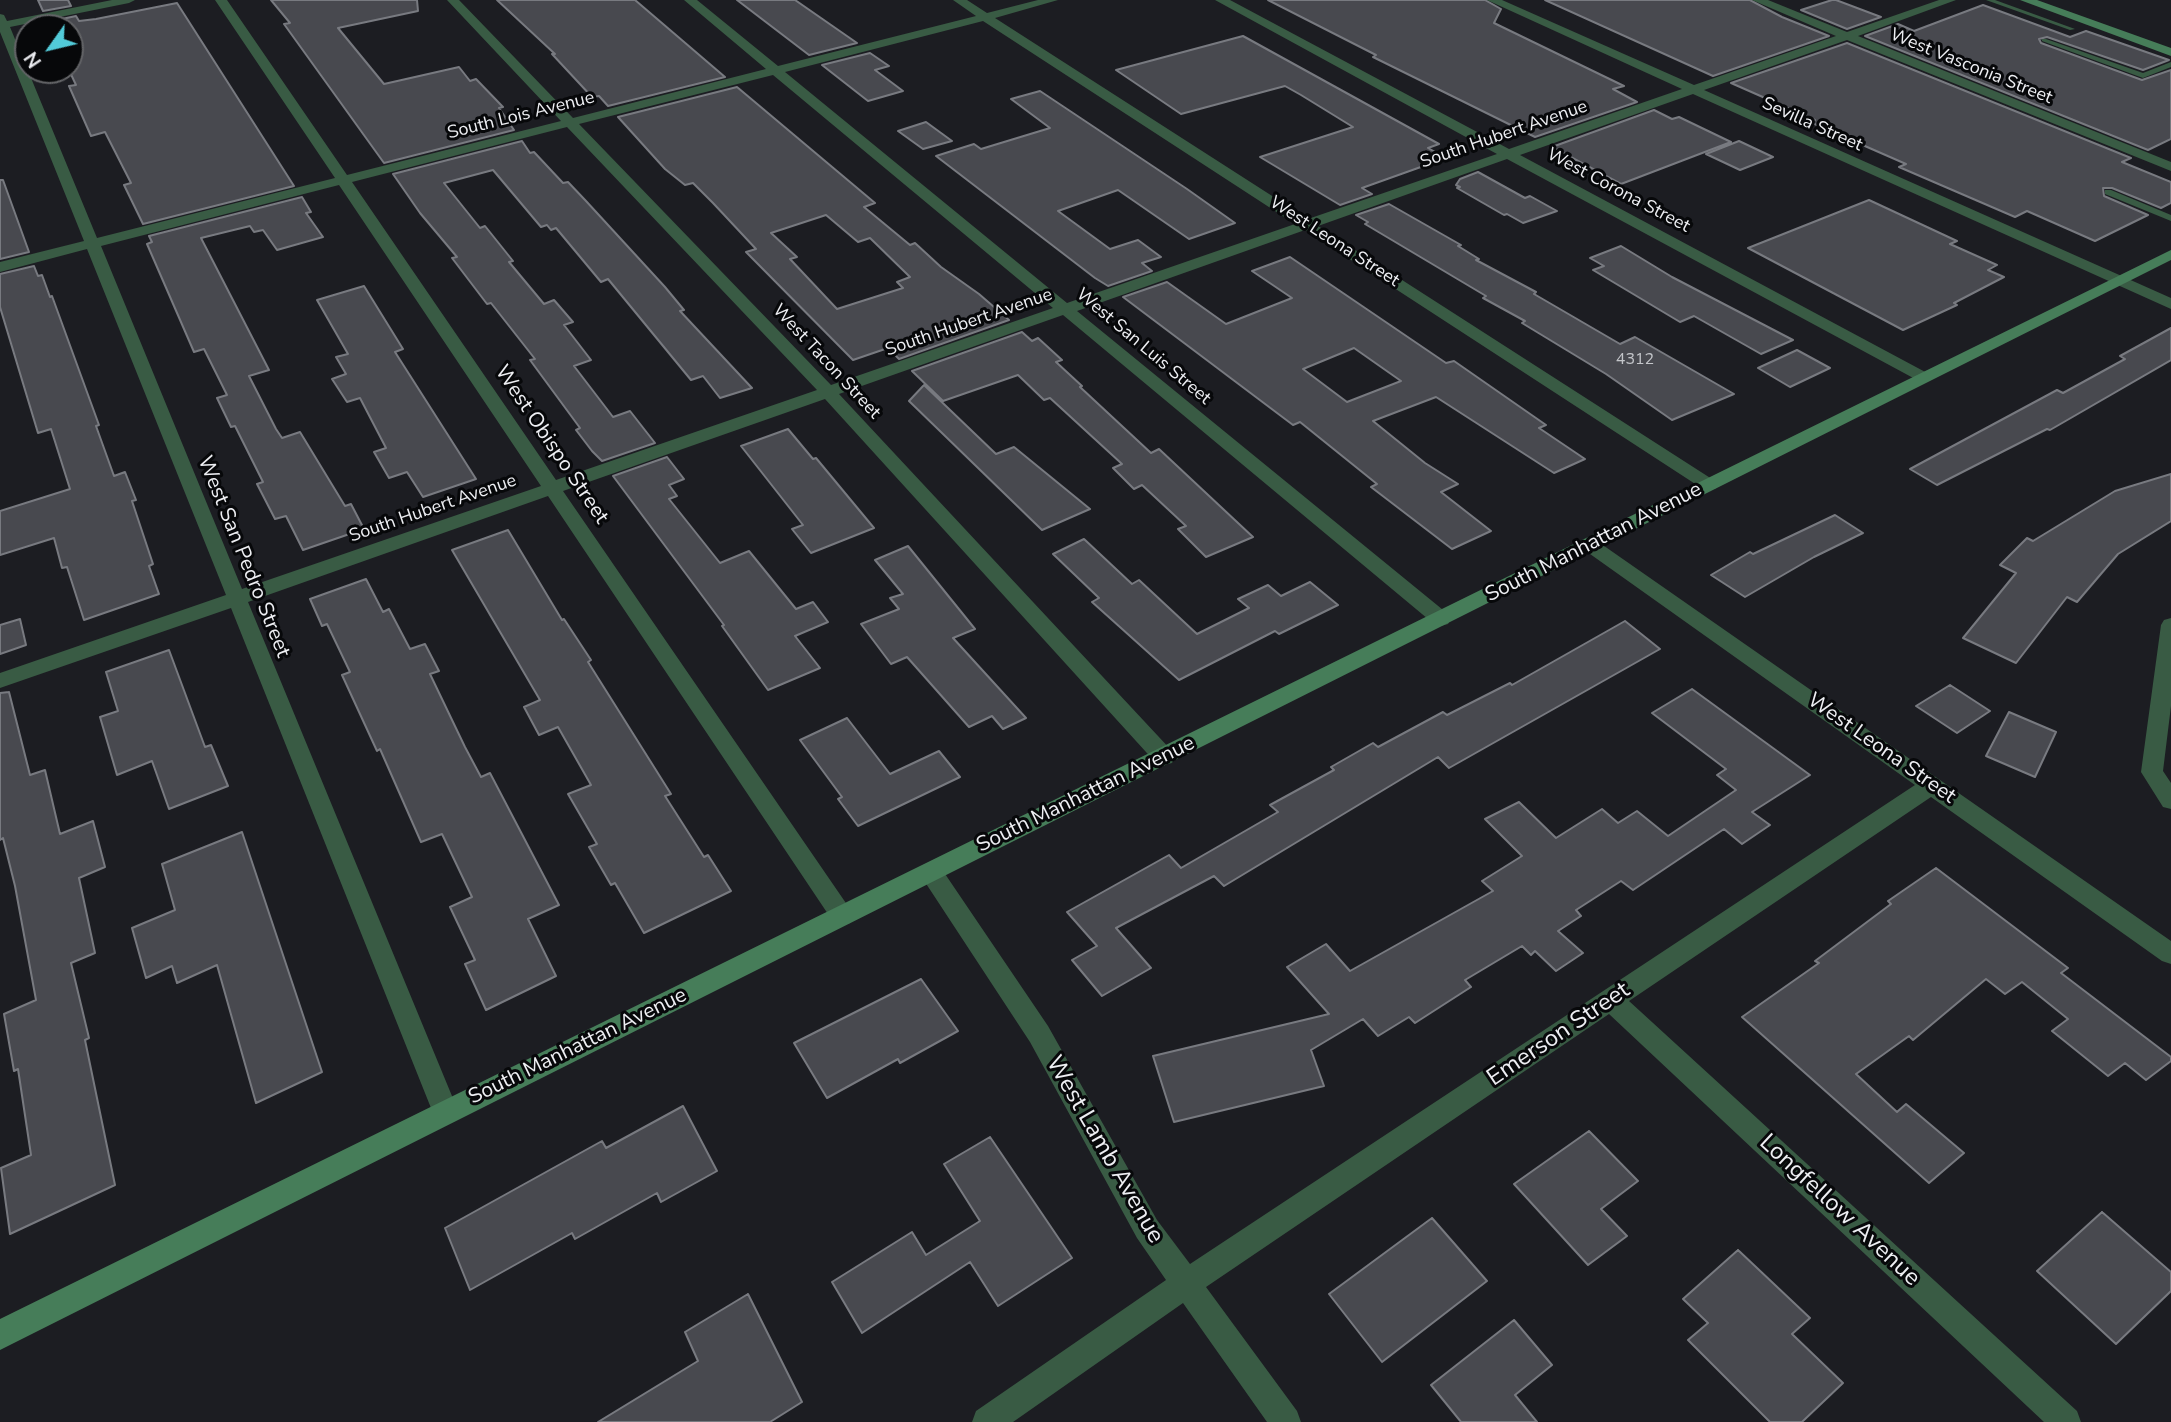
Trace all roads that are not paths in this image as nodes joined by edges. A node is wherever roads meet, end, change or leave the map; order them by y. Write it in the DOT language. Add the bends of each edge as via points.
graph roads {
  1 [pos="129,0"];
  2 [pos="221,0"];
  3 [pos="453,0"];
  4 [pos="690,0"];
  5 [pos="959,0"];
  6 [pos="1052,0"];
  7 [pos="1221,0"];
  8 [pos="1493,0"];
  9 [pos="1758,0"];
  10 [pos="1950,0"];
  11 [pos="1989,0"];
  12 [pos="2026,0"];
  13 [pos="2062,0"];
  14 [pos="2064,14"];
  15 [pos="985,17"];
  16 [pos="2047,20"];
  17 [pos="1,22"];
  18 [pos="2135,25"];
  19 [pos="2063,33"];
  20 [pos="1848,36"];
  21 [pos="2053,36"];
  22 [pos="2171,52"];
  23 [pos="2171,64"];
  24 [pos="776,70"];
  25 [pos="1691,90"];
  26 [pos="569,122"];
  27 [pos="1508,154"];
  28 [pos="2171,167"];
  29 [pos="343,180"];
  30 [pos="2108,192"];
  31 [pos="2171,218"];
  32 [pos="1305,224"];
  33 [pos="93,243"];
  34 [pos="2171,254"];
  35 [pos="0,267"];
  36 [pos="2117,280"];
  37 [pos="2171,304"];
  38 [pos="1067,309"];
  39 [pos="1923,377"];
  40 [pos="829,393"];
  41 [pos="1709,485"];
  42 [pos="552,488"];
  43 [pos="1590,545"];
  44 [pos="235,599"];
  45 [pos="1441,619"];
  46 [pos="2171,625"];
  47 [pos="0,681"];
  48 [pos="1164,757"];
  49 [pos="1933,785"];
  50 [pos="2171,801"];
  51 [pos="931,872"];
  52 [pos="842,916"];
  53 [pos="2171,954"];
  54 [pos="1611,1000"];
  55 [pos="446,1113"];
  56 [pos="1185,1284"];
  57 [pos="0,1335"];
  58 [pos="987,1422"];
  59 [pos="1286,1422"];
  60 [pos="2066,1422"];
  1 -- 17 [label="street"];
  2 -- 29 [label="street, West Obispo Street"];
  3 -- 26 [label="street, West Tacon Street"];
  4 -- 24 [label="street, West San Luis Street"];
  5 -- 15 [label="street, West Leona Street"];
  6 -- 15 [label="street, South Lois Avenue"];
  7 -- 27 [label="street, West Corona Street"];
  8 -- 25 [label="street, Sevilla Street"];
  9 -- 20 [label="street, West Vasconia Street"];
  10 -- 20 [label="street, South Hubert Avenue"];
  11 -- 16 [label="lane"];
  12 -- 14 [label="main road"];
  13 -- 18 [label="main road"];
  14 -- 16 [label="lane"];
  14 -- 22 [label="main road"];
  15 -- 24 [label="street, South Lois Avenue"];
  15 -- 32 [label="street, West Leona Street"];
  16 -- 19 [label="lane" via="2071,29"];
  17 -- 33 [label="street, West San Pedro Street"];
  20 -- 25 [label="street, South Hubert Avenue"];
  20 -- 28 [label="street, West Vasconia Street"];
  21 -- 23 [label="lane" via="2044,40 2143,76"];
  24 -- 26 [label="street, South Lois Avenue"];
  24 -- 38 [label="street, West San Luis Street"];
  25 -- 27 [label="street, South Hubert Avenue"];
  25 -- 36 [label="street, Sevilla Street"];
  26 -- 29 [label="street, South Lois Avenue"];
  26 -- 40 [label="street, West Tacon Street"];
  27 -- 32 [label="street, South Hubert Avenue"];
  27 -- 39 [label="street, West Corona Street"];
  29 -- 33 [label="street, South Lois Avenue"];
  29 -- 42 [label="street, West Obispo Street"];
  30 -- 31 [label="lane"];
  32 -- 38 [label="street, South Hubert Avenue"];
  32 -- 41 [label="street, West Leona Street"];
  33 -- 35 [label="street, South Lois Avenue"];
  33 -- 44 [label="street, West San Pedro Street"];
  34 -- 36 [label="main road, South Manhattan Avenue"];
  36 -- 37 [label="street, Sevilla Street"];
  36 -- 39 [label="main road, South Manhattan Avenue"];
  38 -- 40 [label="street, South Hubert Avenue"];
  38 -- 45 [label="street, West San Luis Street"];
  39 -- 41 [label="main road, South Manhattan Avenue"];
  40 -- 42 [label="street, South Hubert Avenue"];
  40 -- 48 [label="street, West Tacon Street"];
  41 -- 43 [label="main road, South Manhattan Avenue"];
  42 -- 44 [label="street, South Hubert Avenue"];
  42 -- 52 [label="street, West Obispo Street"];
  43 -- 45 [label="main road, South Manhattan Avenue"];
  43 -- 49 [label="street, West Leona Street"];
  44 -- 47 [label="street, South Hubert Avenue"];
  44 -- 55 [label="street, West San Pedro Street"];
  45 -- 48 [label="main road, South Manhattan Avenue"];
  46 -- 50 [label="street" via="2152,772"];
  48 -- 51 [label="main road, South Manhattan Avenue"];
  49 -- 53 [label="street, West Leona Street"];
  49 -- 54 [label="street, Emerson Street"];
  51 -- 52 [label="main road, South Manhattan Avenue"];
  51 -- 56 [label="street, West Lamb Avenue" via="1038,1034 1147,1229"];
  52 -- 55 [label="main road, South Manhattan Avenue"];
  54 -- 56 [label="street, Emerson Street"];
  54 -- 60 [label="street, Longfellow Avenue"];
  55 -- 57 [label="main road, South Manhattan Avenue"];
  56 -- 58 [label="street, Emerson Street"];
  56 -- 59 [label="street, West Lamb Avenue"];
}
